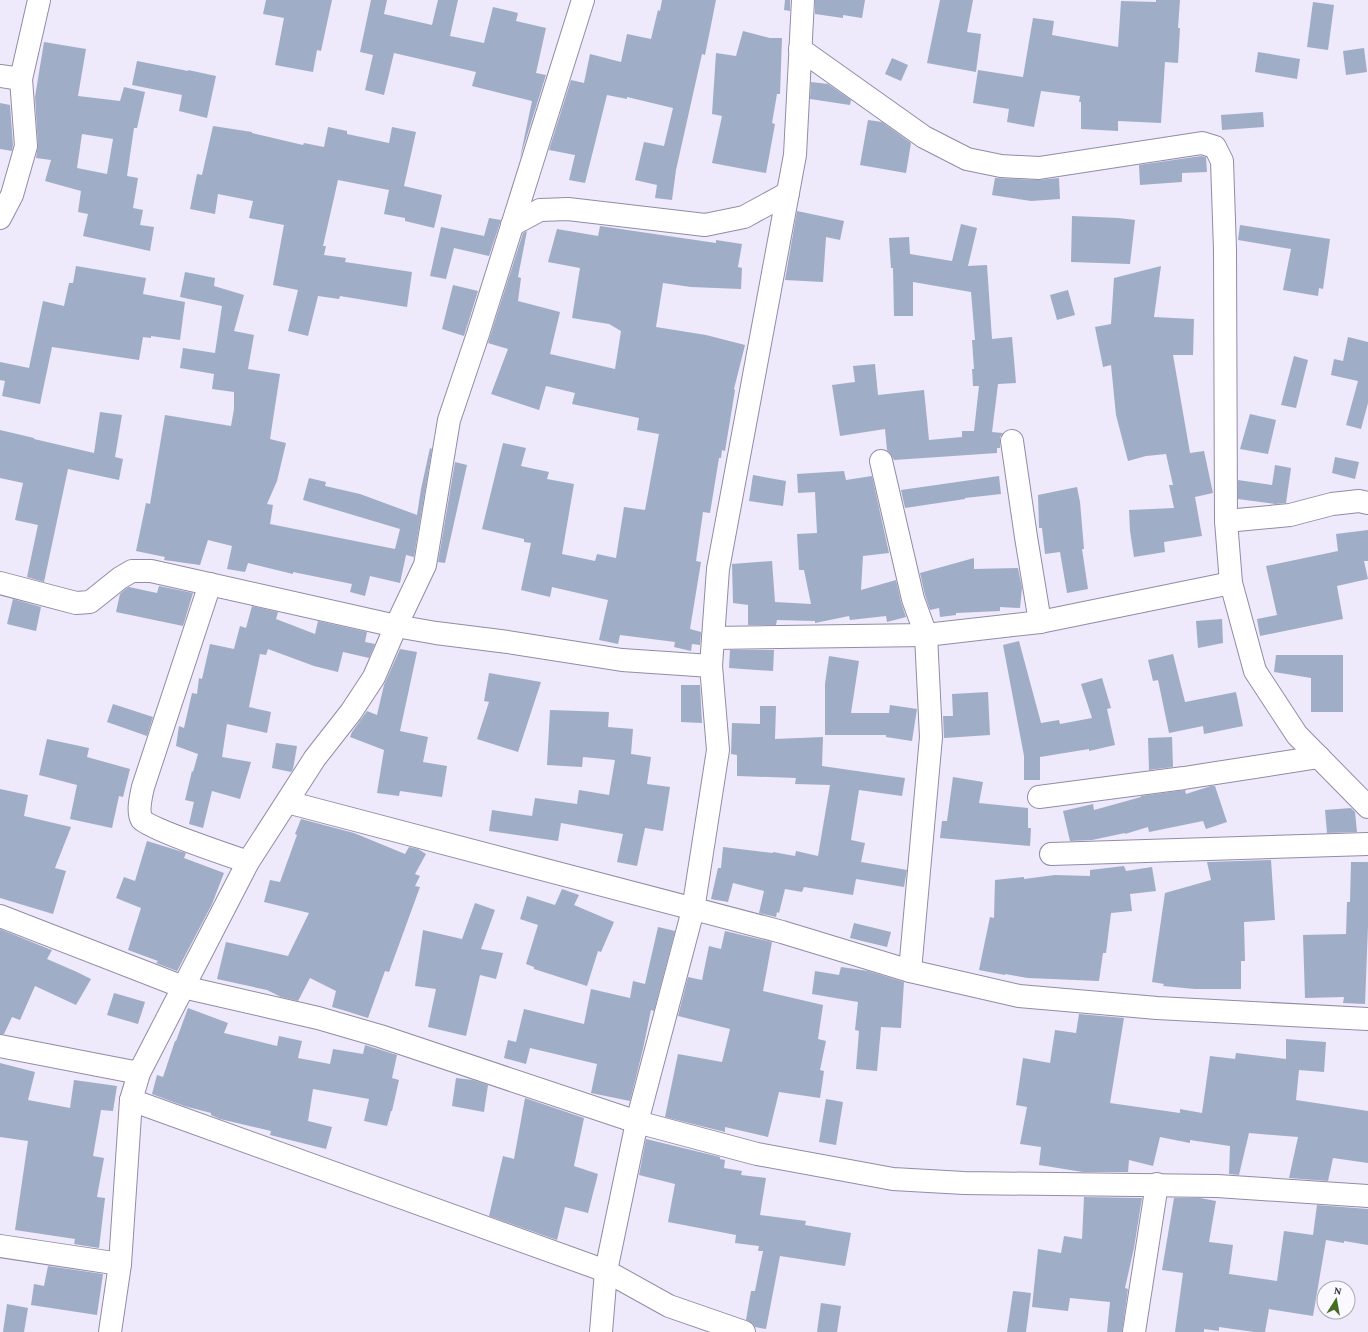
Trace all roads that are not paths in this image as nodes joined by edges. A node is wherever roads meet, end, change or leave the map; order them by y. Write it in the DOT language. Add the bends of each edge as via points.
graph roads {
  1 [pos="39,0"];
  2 [pos="583,0"];
  3 [pos="803,0"];
  4 [pos="800,49"];
  5 [pos="10,77"];
  6 [pos="788,193"];
  7 [pos="0,218"];
  8 [pos="512,225"];
  9 [pos="1012,441"];
  10 [pos="881,461"];
  11 [pos="1368,503"];
  12 [pos="1226,521"];
  13 [pos="1231,582"];
  14 [pos="0,583"];
  15 [pos="210,584"];
  16 [pos="1040,622"];
  17 [pos="396,626"];
  18 [pos="926,635"];
  19 [pos="713,638"];
  20 [pos="711,666"];
  21 [pos="1319,757"];
  22 [pos="1039,797"];
  23 [pos="287,802"];
  24 [pos="1368,807"];
  25 [pos="1368,844"];
  26 [pos="1051,854"];
  27 [pos="248,862"];
  28 [pos="693,910"];
  29 [pos="0,916"];
  30 [pos="910,971"];
  31 [pos="183,987"];
  32 [pos="1368,1019"];
  33 [pos="0,1046"];
  34 [pos="138,1073"];
  35 [pos="131,1100"];
  36 [pos="637,1122"];
  37 [pos="1157,1184"];
  38 [pos="1368,1196"];
  39 [pos="0,1246"];
  40 [pos="120,1264"];
  41 [pos="606,1271"];
  42 [pos="110,1332"];
  43 [pos="601,1332"];
  44 [pos="744,1332"];
  45 [pos="1134,1332"];
  1 -- 5 [label="street"];
  2 -- 8 [label="street"];
  3 -- 4 [label="street"];
  4 -- 6 [label="street" via="795,155"];
  4 -- 12 [label="street" via="924,137 966,159 1001,166 1039,168 1202,143 1215,147 1222,161 1225,243"];
  5 -- 7 [label="street" via="26,146 12,196"];
  6 -- 8 [label="street" via="744,217 705,224 568,209 540,210"];
  6 -- 19 [label="street" via="718,569"];
  8 -- 17 [label="street" via="449,420 425,565"];
  9 -- 16 [label="street"];
  10 -- 18 [label="street" via="913,599"];
  11 -- 12 [label="street" via="1359,501 1332,504 1290,515"];
  12 -- 13 [label="street"];
  13 -- 16 [label="street"];
  13 -- 21 [label="street" via="1255,671 1297,735"];
  14 -- 15 [label="street" via="76,603 90,602 132,571 151,571"];
  15 -- 17 [label="street"];
  15 -- 27 [label="street" via="140,797 141,818 145,823 160,830"];
  16 -- 18 [label="street"];
  17 -- 20 [label="street" via="622,660"];
  17 -- 23 [label="street" via="374,677 351,712 315,758"];
  18 -- 19 [label="street"];
  18 -- 30 [label="street" via="931,737"];
  19 -- 20 [label="street"];
  20 -- 28 [label="street" via="718,750"];
  21 -- 22 [label="street"];
  21 -- 24 [label="street"];
  23 -- 27 [label="street"];
  23 -- 28 [label="street"];
  25 -- 26 [label="street"];
  27 -- 31 [label="street"];
  28 -- 30 [label="street" via="782,932"];
  28 -- 36 [label="street"];
  29 -- 31 [label="street"];
  30 -- 32 [label="street" via="1019,996 1157,1008"];
  31 -- 34 [label="street"];
  31 -- 36 [label="street" via="318,1018 380,1036"];
  33 -- 34 [label="street"];
  34 -- 35 [label="street"];
  35 -- 40 [label="street"];
  35 -- 41 [label="street"];
  36 -- 37 [label="street" via="757,1154 893,1179 964,1183"];
  36 -- 41 [label="street"];
  37 -- 38 [label="street"];
  37 -- 45 [label="street"];
  39 -- 40 [label="street"];
  40 -- 42 [label="street"];
  41 -- 43 [label="street"];
  41 -- 44 [label="street" via="669,1306"];
}
